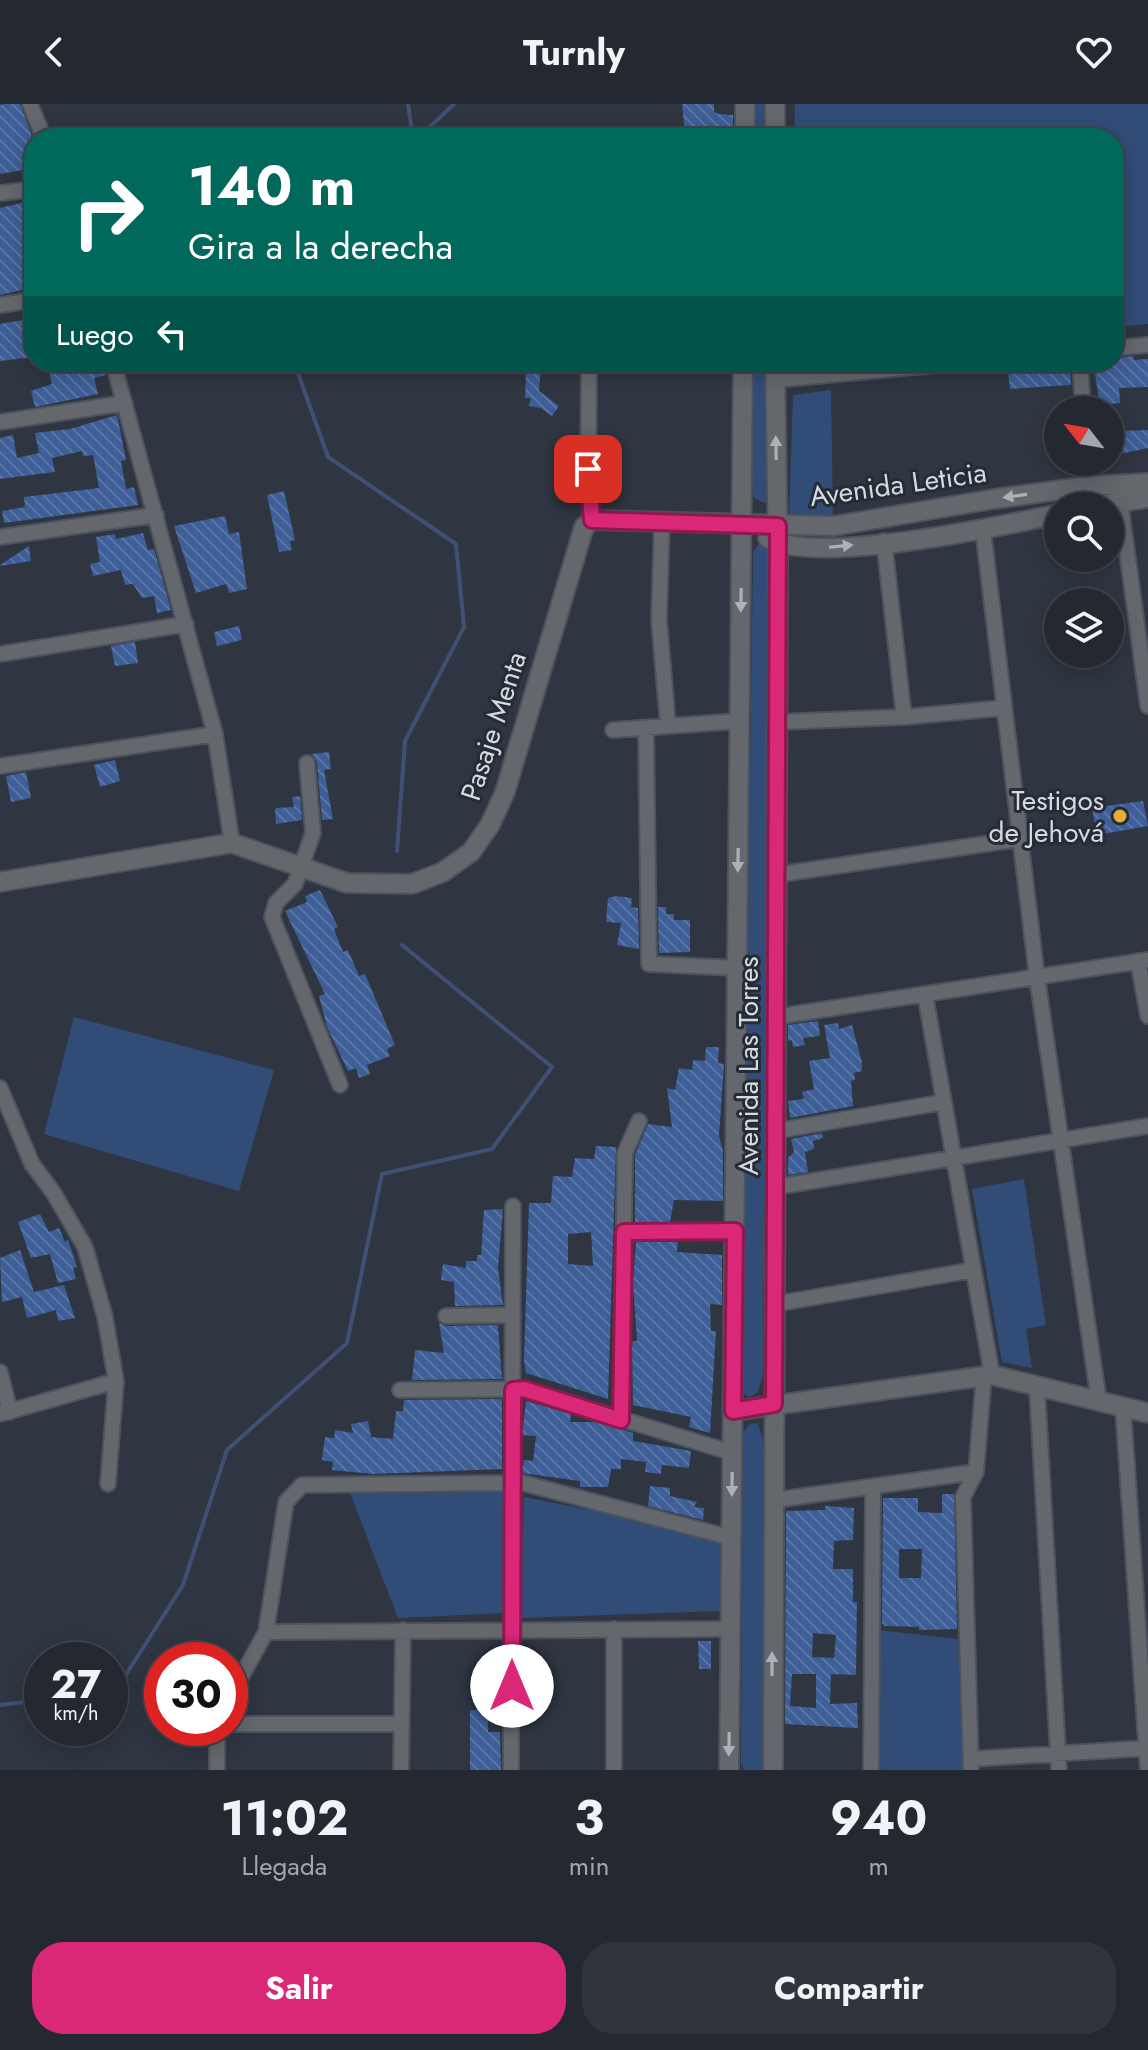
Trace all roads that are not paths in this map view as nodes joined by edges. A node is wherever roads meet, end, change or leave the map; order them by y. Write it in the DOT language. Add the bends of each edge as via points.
graph roads {
  1 [pos="30,104"];
  2 [pos="745,104"];
  3 [pos="775,104"];
  4 [pos="40,128"];
  5 [pos="745,128"];
  6 [pos="775,128"];
  7 [pos="24,190"];
  8 [pos="0,193"];
  9 [pos="24,301"];
  10 [pos="0,305"];
  11 [pos="1148,345"];
  12 [pos="1124,347"];
  13 [pos="116,372"];
  14 [pos="589,372"];
  15 [pos="743,372"];
  16 [pos="775,372"];
  17 [pos="1081,372"];
  18 [pos="1082,396"];
  19 [pos="125,403"];
  20 [pos="0,422"];
  21 [pos="1088,476"];
  22 [pos="1148,483"];
  23 [pos="1089,486"];
  24 [pos="1090,492"];
  25 [pos="1119,492"];
  26 [pos="1124,493"];
  27 [pos="1148,498"];
  28 [pos="156,515"];
  29 [pos="1044,517"];
  30 [pos="592,520"];
  31 [pos="662,520"];
  32 [pos="741,522"];
  33 [pos="1124,529"];
  34 [pos="983,530"];
  35 [pos="778,535"];
  36 [pos="0,537"];
  37 [pos="884,541"];
  38 [pos="186,624"];
  39 [pos="0,654"];
  40 [pos="1148,706"];
  41 [pos="1002,708"];
  42 [pos="904,717"];
  43 [pos="739,721"];
  44 [pos="777,722"];
  45 [pos="668,726"];
  46 [pos="646,728"];
  47 [pos="613,730"];
  48 [pos="215,734"];
  49 [pos="307,763"];
  50 [pos="0,766"];
  51 [pos="1019,839"];
  52 [pos="232,843"];
  53 [pos="300,866"];
  54 [pos="775,875"];
  55 [pos="0,882"];
  56 [pos="1143,960"];
  57 [pos="737,968"];
  58 [pos="1037,977"];
  59 [pos="925,994"];
  60 [pos="1148,1016"];
  61 [pos="775,1017"];
  62 [pos="340,1085"];
  63 [pos="0,1088"];
  64 [pos="944,1102"];
  65 [pos="639,1121"];
  66 [pos="1148,1126"];
  67 [pos="776,1131"];
  68 [pos="1062,1141"];
  69 [pos="954,1158"];
  70 [pos="776,1187"];
  71 [pos="513,1206"];
  72 [pos="735,1231"];
  73 [pos="624,1232"];
  74 [pos="973,1270"];
  75 [pos="775,1304"];
  76 [pos="513,1315"];
  77 [pos="446,1316"];
  78 [pos="0,1372"];
  79 [pos="988,1375"];
  80 [pos="116,1381"];
  81 [pos="1037,1388"];
  82 [pos="400,1390"];
  83 [pos="513,1390"];
  84 [pos="1099,1402"];
  85 [pos="774,1404"];
  86 [pos="1123,1408"];
  87 [pos="733,1411"];
  88 [pos="5,1413"];
  89 [pos="1148,1413"];
  90 [pos="621,1420"];
  91 [pos="733,1453"];
  92 [pos="976,1472"];
  93 [pos="513,1482"];
  94 [pos="108,1484"];
  95 [pos="873,1486"];
  96 [pos="775,1500"];
  97 [pos="732,1538"];
  98 [pos="614,1629"];
  99 [pos="731,1629"];
  100 [pos="403,1630"];
  101 [pos="512,1630"];
  102 [pos="266,1632"];
  103 [pos="248,1664"];
  104 [pos="248,1724"];
  105 [pos="402,1724"];
  106 [pos="217,1746"];
  107 [pos="1147,1748"];
  108 [pos="1058,1763"];
  109 [pos="971,1765"];
  110 [pos="217,1770"];
  111 [pos="401,1770"];
  112 [pos="511,1770"];
  113 [pos="614,1770"];
  114 [pos="729,1770"];
  115 [pos="773,1770"];
  116 [pos="871,1770"];
  117 [pos="1148,1770"];
  1 -- 4 [label="street"];
  2 -- 5 [label="street"];
  3 -- 6 [label="street"];
  7 -- 8 [label="street"];
  9 -- 10 [label="street"];
  11 -- 12 [label="street"];
  13 -- 19 [label="street"];
  14 -- 30 [label="street"];
  15 -- 32 [label="street, Avenida Las Torres"];
  35 -- 16 [label="street, Avenida Las Torres, one-way"];
  17 -- 18 [label="street"];
  19 -- 20 [label="street"];
  19 -- 28 [label="street"];
  21 -- 23 [label="street"];
  22 -- 25 [label="street, Avenida Leticia"];
  23 -- 24 [label="street"];
  23 -- 25 [label="street, Avenida Leticia"];
  23 -- 35 [label="street, Avenida Leticia, one-way"];
  26 -- 27 [label="street, Avenida Leticia"];
  28 -- 36 [label="street"];
  28 -- 38 [label="street"];
  29 -- 34 [label="street, Avenida Leticia"];
  30 -- 31 [label="street"];
  30 -- 53 [label="street, Pasaje Menta" via="584,527 505,792 471,852 443,872 391,886 347,883"];
  31 -- 32 [label="street"];
  31 -- 45 [label="street" via="659,619"];
  32 -- 35 [label="street, Avenida Leticia"];
  32 -- 43 [label="street, Avenida Las Torres, one-way"];
  33 -- 40 [label="street"];
  34 -- 37 [label="street, Avenida Leticia"];
  34 -- 41 [label="street"];
  35 -- 37 [label="street, Avenida Leticia, one-way" via="826,548"];
  35 -- 44 [label="street, Avenida Las Torres"];
  37 -- 42 [label="street"];
  38 -- 39 [label="street"];
  38 -- 48 [label="street"];
  41 -- 42 [label="street"];
  41 -- 51 [label="street"];
  42 -- 44 [label="street"];
  43 -- 45 [label="street"];
  43 -- 57 [label="street, Avenida Las Torres, one-way"];
  44 -- 54 [label="street, Avenida Las Torres"];
  45 -- 46 [label="street"];
  46 -- 47 [label="street"];
  46 -- 57 [label="street" via="649,964"];
  48 -- 50 [label="street"];
  48 -- 52 [label="street"];
  49 -- 53 [label="street" via="313,833"];
  51 -- 54 [label="street"];
  51 -- 58 [label="street"];
  52 -- 53 [label="street, Pasaje Menta"];
  52 -- 55 [label="street, Pasaje Menta"];
  53 -- 62 [label="street" via="295,884 276,903 272,917"];
  54 -- 61 [label="street, Avenida Las Torres"];
  56 -- 58 [label="street"];
  56 -- 60 [label="street"];
  57 -- 72 [label="street, Avenida Las Torres"];
  58 -- 59 [label="street"];
  58 -- 68 [label="street"];
  59 -- 61 [label="street"];
  59 -- 64 [label="street"];
  61 -- 67 [label="street, Avenida Las Torres"];
  63 -- 80 [label="street" via="32,1164 85,1247"];
  64 -- 67 [label="street"];
  64 -- 69 [label="street"];
  65 -- 73 [label="street" via="625,1153"];
  66 -- 68 [label="street"];
  67 -- 70 [label="street, Avenida Las Torres"];
  68 -- 69 [label="street"];
  68 -- 84 [label="street"];
  69 -- 70 [label="street"];
  69 -- 74 [label="street"];
  70 -- 75 [label="street, Avenida Las Torres"];
  71 -- 76 [label="street"];
  72 -- 73 [label="street"];
  72 -- 87 [label="street, Avenida Las Torres"];
  73 -- 90 [label="street"];
  74 -- 75 [label="street"];
  74 -- 79 [label="street"];
  75 -- 85 [label="street, Avenida Las Torres"];
  76 -- 77 [label="street"];
  76 -- 83 [label="street"];
  78 -- 88 [label="street"];
  79 -- 81 [label="street"];
  79 -- 85 [label="street"];
  79 -- 92 [label="street"];
  80 -- 88 [label="street"];
  80 -- 94 [label="street"];
  81 -- 84 [label="street"];
  81 -- 108 [label="street"];
  82 -- 83 [label="street"];
  83 -- 90 [label="street"];
  83 -- 93 [label="street"];
  84 -- 86 [label="street"];
  85 -- 87 [label="street"];
  85 -- 96 [label="street, Avenida Las Torres"];
  86 -- 89 [label="street"];
  86 -- 107 [label="street"];
  87 -- 91 [label="street, Avenida Las Torres"];
  90 -- 91 [label="street"];
  91 -- 97 [label="street, Avenida Las Torres, one-way"];
  92 -- 95 [label="street"];
  92 -- 109 [label="street" via="963,1497"];
  93 -- 97 [label="street"];
  93 -- 101 [label="street"];
  93 -- 102 [label="street" via="302,1485 286,1502"];
  95 -- 96 [label="street"];
  95 -- 116 [label="street"];
  115 -- 96 [label="street, Avenida Las Torres, one-way"];
  97 -- 99 [label="street, Avenida Las Torres"];
  98 -- 99 [label="street"];
  98 -- 101 [label="street"];
  98 -- 113 [label="street"];
  99 -- 114 [label="street, Avenida Las Torres, one-way"];
  100 -- 101 [label="street"];
  100 -- 102 [label="street"];
  100 -- 105 [label="street"];
  101 -- 112 [label="street"];
  102 -- 103 [label="street"];
  104 -- 105 [label="street"];
  105 -- 111 [label="street"];
  106 -- 110 [label="street"];
  107 -- 108 [label="street"];
  107 -- 117 [label="street"];
  108 -- 109 [label="street"];
}
